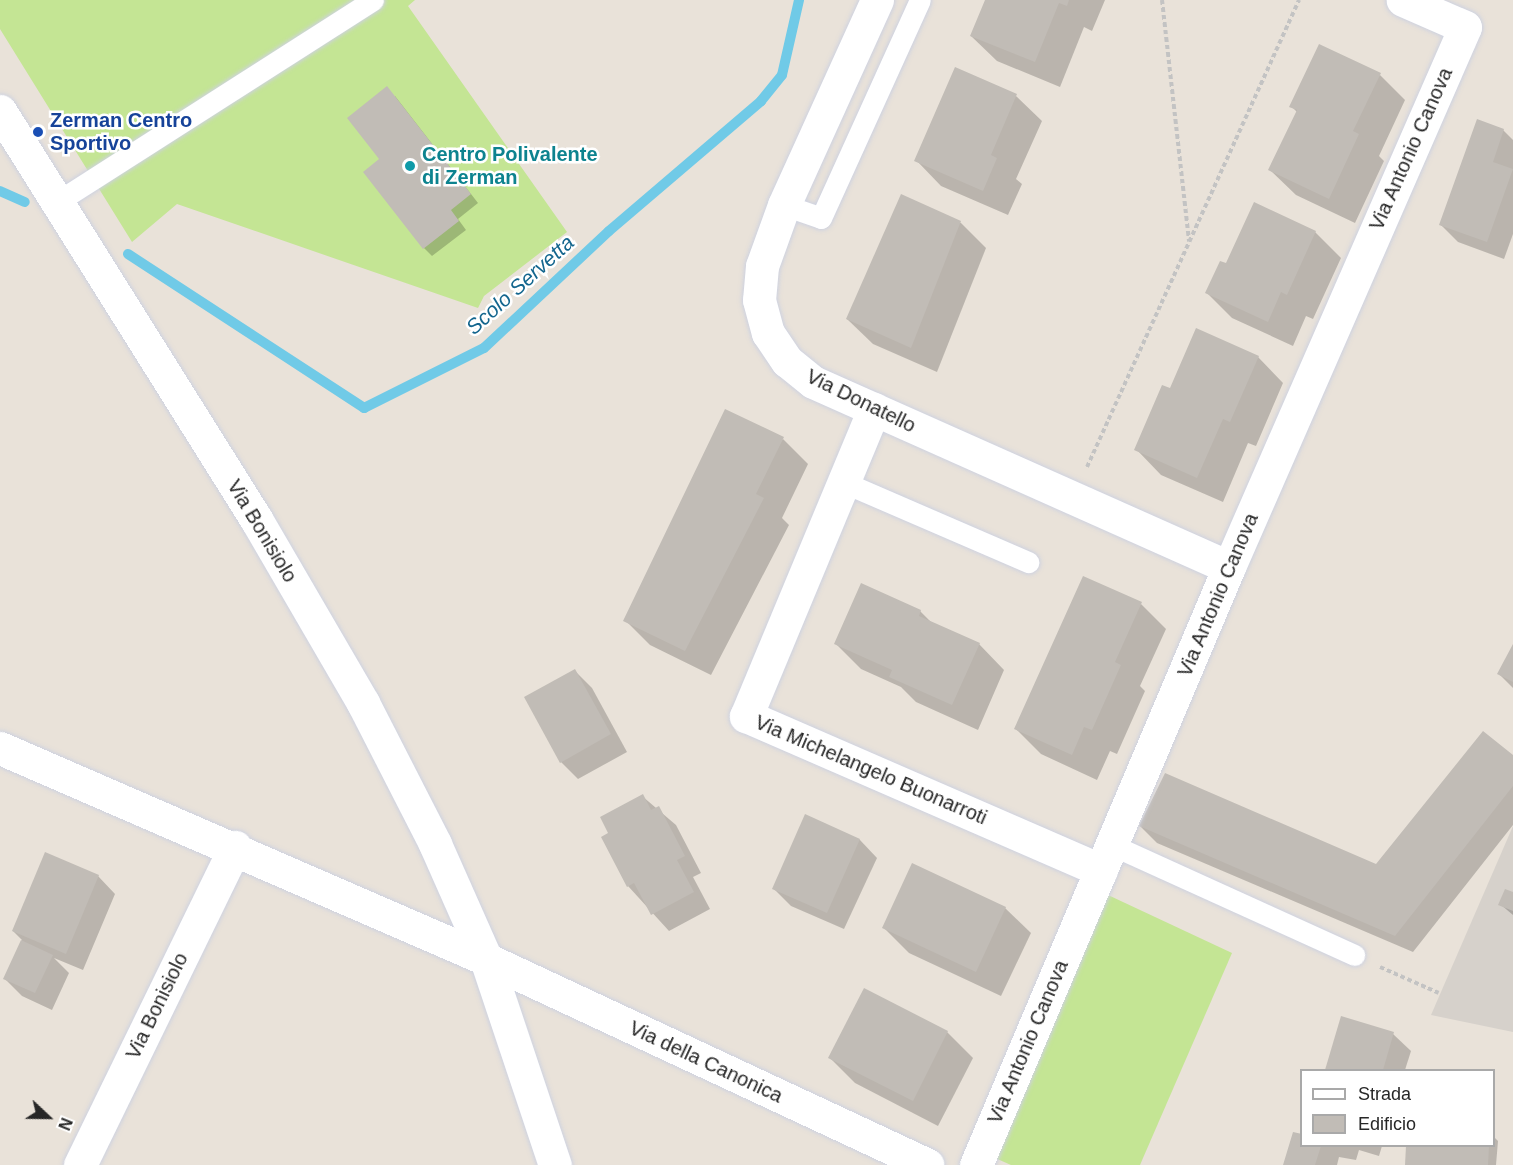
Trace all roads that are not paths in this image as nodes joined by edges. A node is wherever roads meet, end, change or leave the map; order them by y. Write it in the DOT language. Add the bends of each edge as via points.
graph roads {
  1 [pos="373,0"];
  2 [pos="877,0"];
  3 [pos="920,0"];
  4 [pos="1403,0"];
  5 [pos="2,118"];
  6 [pos="57,202"];
  7 [pos="784,205"];
  8 [pos="874,410"];
  9 [pos="843,482"];
  10 [pos="1028,562"];
  11 [pos="1229,567"];
  12 [pos="0,748"];
  13 [pos="235,848"];
  14 [pos="1107,857"];
  15 [pos="1354,956"];
  16 [pos="486,959"];
  17 [pos="80,1165"];
  18 [pos="555,1165"];
  19 [pos="927,1165"];
  20 [pos="976,1165"];
  1 -- 6 [label="lane"];
  2 -- 7 [label="street, Via Donatello"];
  3 -- 7 [label="lane" via="821,219"];
  4 -- 11 [label="street, Via Antonio Canova" via="1465,27"];
  5 -- 6 [label="street, Via Bonisiolo"];
  6 -- 16 [label="street, Via Bonisiolo" via="256,519 363,703 435,844"];
  7 -- 8 [label="street, Via Donatello" via="762,266 759,300 768,333 787,361 813,382"];
  8 -- 9 [label="street, Via Michelangelo Buonarroti"];
  8 -- 11 [label="street, Via Donatello"];
  9 -- 10 [label="lane"];
  9 -- 14 [label="street, Via Michelangelo Buonarroti" via="746,716"];
  11 -- 14 [label="street, Via Antonio Canova"];
  12 -- 13 [label="street"];
  13 -- 16 [label="street"];
  13 -- 17 [label="street, Via Bonisiolo"];
  14 -- 15 [label="lane, Via Michelangelo Buonarroti"];
  14 -- 20 [label="street, Via Antonio Canova"];
  16 -- 18 [label="street, Via Bonisiolo"];
  16 -- 19 [label="street, Via della Canonica"];
}
